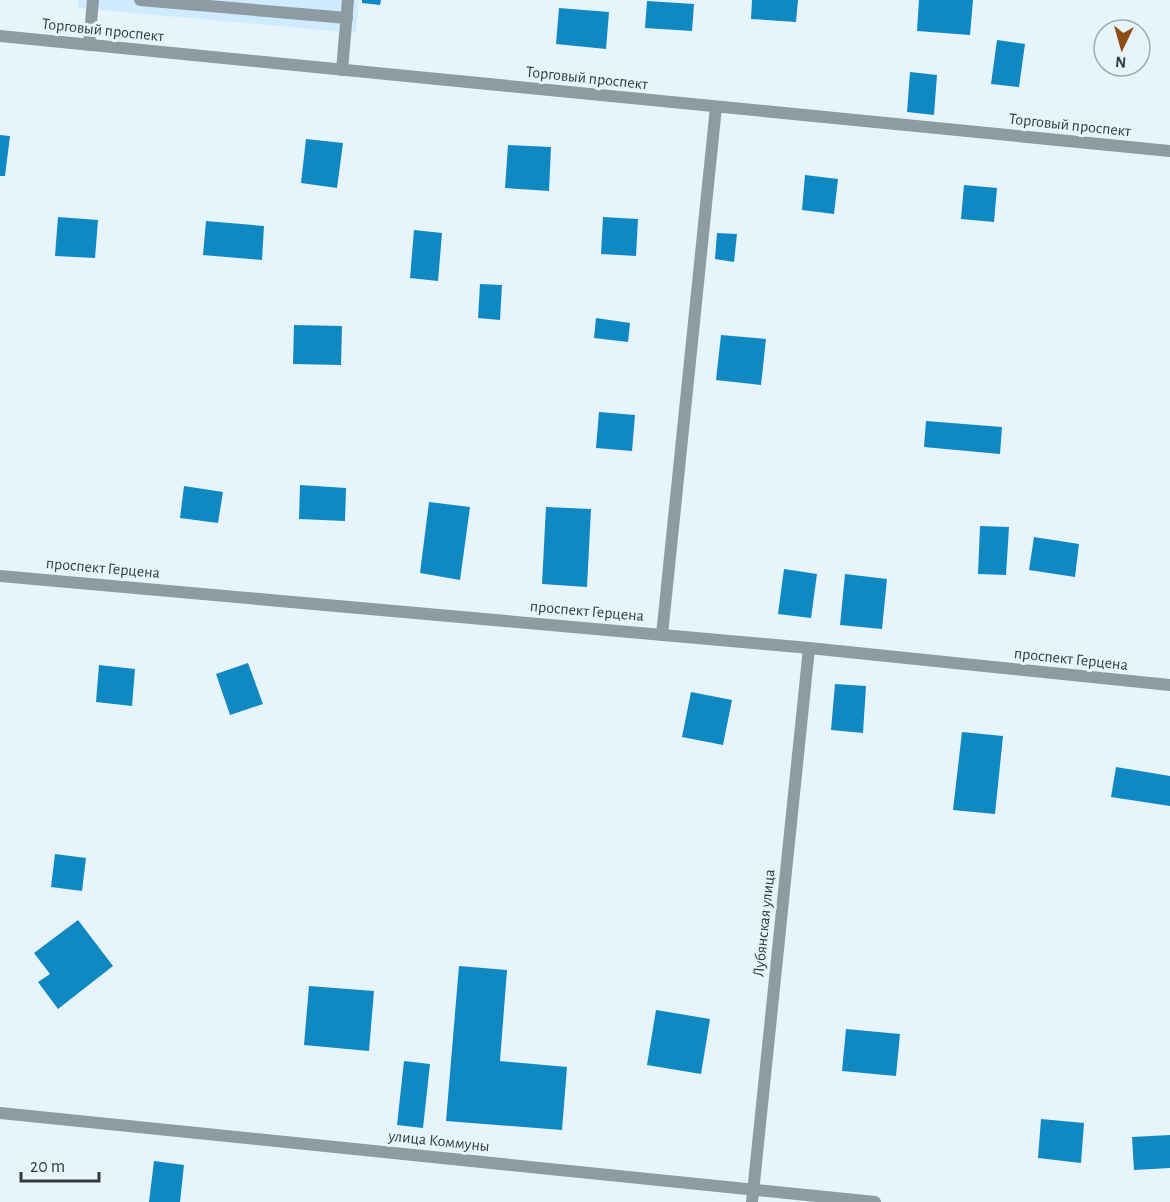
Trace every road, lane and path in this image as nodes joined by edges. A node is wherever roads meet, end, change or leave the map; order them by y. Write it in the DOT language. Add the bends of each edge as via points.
graph roads {
  1 [pos="93,0"];
  2 [pos="140,0"];
  3 [pos="348,0"];
  4 [pos="347,18"];
  5 [pos="0,36"];
  6 [pos="89,45"];
  7 [pos="342,70"];
  8 [pos="716,107"];
  9 [pos="1170,151"];
  10 [pos="0,576"];
  11 [pos="662,634"];
  12 [pos="809,648"];
  13 [pos="1170,686"];
  14 [pos="0,1113"];
  15 [pos="753,1196"];
  16 [pos="875,1202"];
  1 -- 6 [label="street"];
  2 -- 4 [label="street"];
  3 -- 4 [label="street"];
  4 -- 7 [label="street"];
  5 -- 6 [label="street, Торговый проспект"];
  6 -- 7 [label="street, Торговый проспект"];
  7 -- 8 [label="street, Торговый проспект"];
  8 -- 9 [label="street, Торговый проспект"];
  8 -- 11 [label="street"];
  10 -- 11 [label="street, проспект Герцена"];
  11 -- 12 [label="street, проспект Герцена"];
  12 -- 13 [label="street, проспект Герцена"];
  12 -- 15 [label="street, Лубянская улица"];
  14 -- 15 [label="street, улица Коммуны"];
  15 -- 16 [label="street, улица Коммуны"];
}
